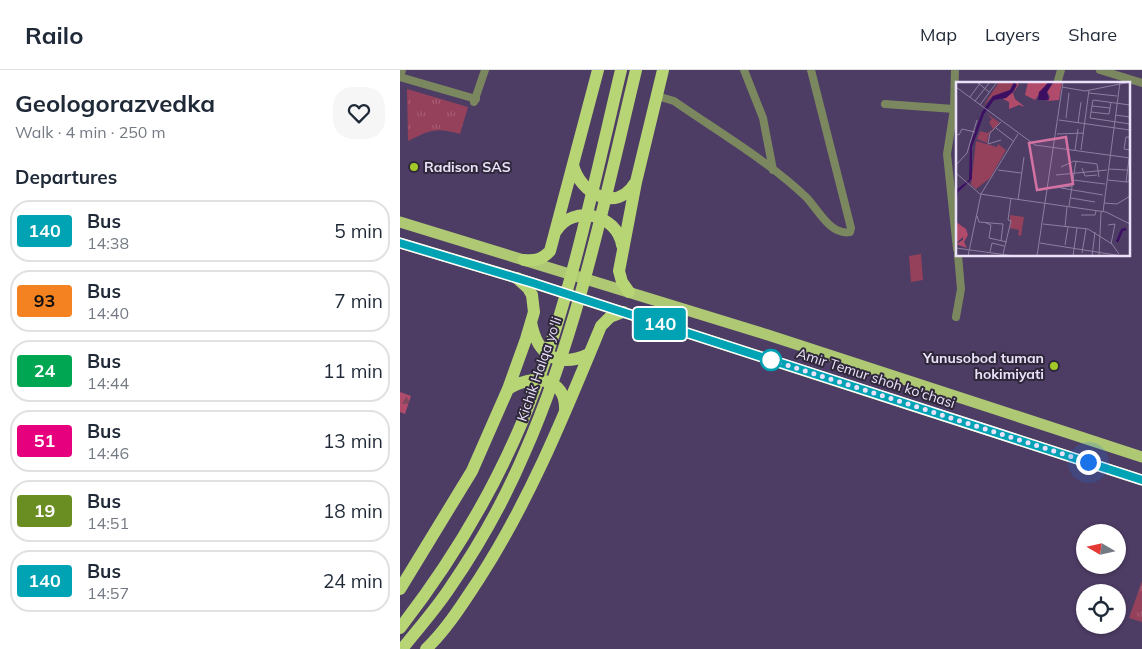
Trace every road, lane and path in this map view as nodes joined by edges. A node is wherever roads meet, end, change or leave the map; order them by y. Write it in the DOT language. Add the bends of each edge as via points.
graph roads {
  1 [pos="402,70"];
  2 [pos="485,70"];
  3 [pos="598,70"];
  4 [pos="621,70"];
  5 [pos="636,70"];
  6 [pos="663,70"];
  7 [pos="744,70"];
  8 [pos="811,70"];
  9 [pos="955,70"];
  10 [pos="1100,70"];
  11 [pos="1142,83"];
  12 [pos="657,96"];
  13 [pos="885,104"];
  14 [pos="954,109"];
  15 [pos="573,165"];
  16 [pos="773,170"];
  17 [pos="636,182"];
  18 [pos="400,222"];
  19 [pos="555,232"];
  20 [pos="956,240"];
  21 [pos="400,243"];
  22 [pos="623,250"];
  23 [pos="958,256"];
  24 [pos="524,260"];
  25 [pos="518,278"];
  26 [pos="629,292"];
  27 [pos="623,312"];
  28 [pos="956,317"];
  29 [pos="531,322"];
  30 [pos="589,354"];
  31 [pos="828,355"];
  32 [pos="822,376"];
  33 [pos="508,389"];
  34 [pos="565,413"];
  35 [pos="1142,457"];
  36 [pos="1142,480"];
  37 [pos="400,589"];
  38 [pos="400,628"];
  39 [pos="402,649"];
  40 [pos="426,649"];
  1 -- 2 [label="street" via="400,77 475,101"];
  3 -- 15 [label="highway"];
  4 -- 38 [label="highway, Kichik Halqa yo'li, bridge" via="561,305 522,420 496,476 451,555"];
  5 -- 39 [label="highway, Kichik Halqa yo'li, bridge" via="584,283 536,426 507,490 464,565"];
  6 -- 12 [label="highway"];
  7 -- 16 [label="street" via="763,118"];
  8 -- 16 [label="street" via="850,232 833,228 806,198"];
  9 -- 14 [label="street"];
  10 -- 11 [label="street"];
  12 -- 16 [label="street" via="674,100"];
  12 -- 17 [label="highway"];
  13 -- 14 [label="street"];
  14 -- 20 [label="street" via="947,154"];
  15 -- 17 [label="highway" via="580,183 599,196 622,197"];
  15 -- 19 [label="highway"];
  17 -- 22 [label="highway"];
  18 -- 24 [label="main road, Amir Temur shoh ko'chasi"];
  19 -- 22 [label="highway" via="572,218 594,216 614,226"];
  19 -- 24 [label="highway" via="550,251 544,257"];
  21 -- 25 [label="main road, Amir Temur shoh ko'chasi"];
  22 -- 26 [label="highway" via="620,277"];
  23 -- 28 [label="street" via="961,290"];
  24 -- 26 [label="main road, Amir Temur shoh ko'chasi"];
  25 -- 27 [label="main road, Amir Temur shoh ko'chasi"];
  25 -- 29 [label="highway" via="532,295"];
  26 -- 31 [label="main road, Amir Temur shoh ko'chasi"];
  27 -- 30 [label="highway" via="600,326"];
  27 -- 32 [label="main road, Amir Temur shoh ko'chasi"];
  29 -- 30 [label="highway" via="538,343 553,357 571,360"];
  29 -- 33 [label="highway"];
  30 -- 34 [label="highway"];
  31 -- 32 [label="main road"];
  31 -- 35 [label="main road, Amir Temur shoh ko'chasi"];
  32 -- 36 [label="main road, Amir Temur shoh ko'chasi"];
  33 -- 34 [label="highway" via="526,381 546,381 562,393"];
  33 -- 37 [label="highway" via="472,471"];
  34 -- 40 [label="highway" via="531,488 493,557 464,602"];
}
